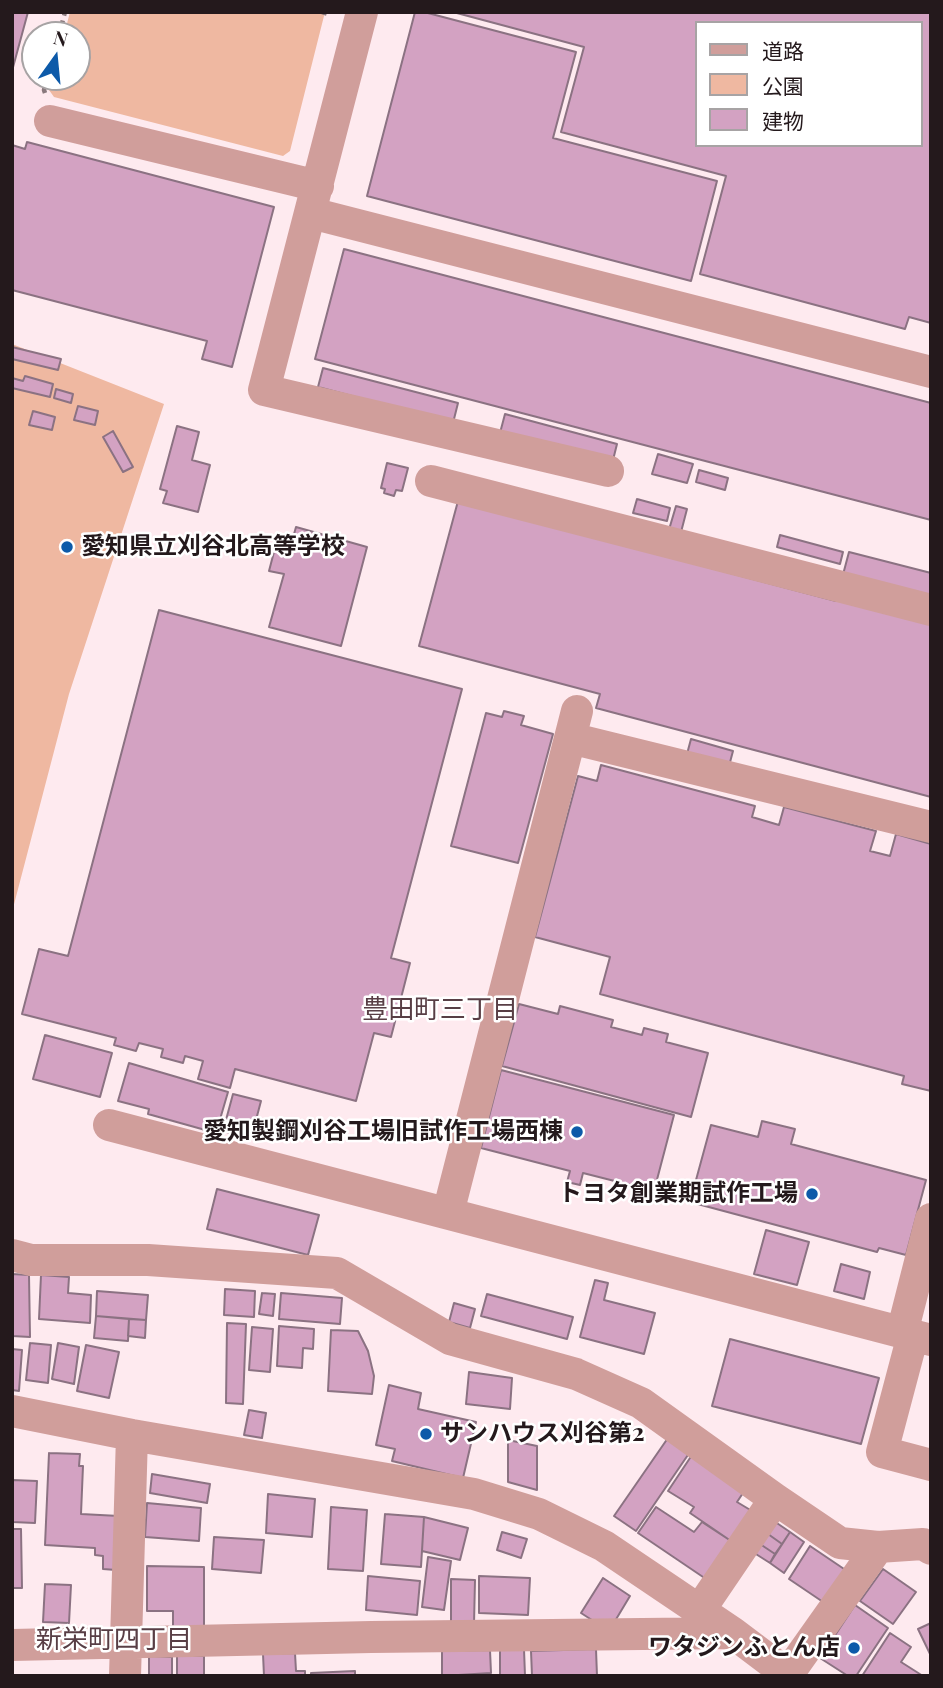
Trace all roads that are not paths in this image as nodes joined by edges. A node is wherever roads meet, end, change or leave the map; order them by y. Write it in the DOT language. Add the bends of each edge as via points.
graph roads {
  1 [pos="362,12"];
  2 [pos="50,112"];
  3 [pos="315,200"];
  4 [pos="931,372"];
  5 [pos="608,471"];
  6 [pos="431,481"];
  7 [pos="931,610"];
  8 [pos="931,827"];
  9 [pos="109,1125"];
  10 [pos="448,1213"];
  11 [pos="931,1219"];
  12 [pos="12,1255"];
  13 [pos="915,1336"];
  14 [pos="12,1411"];
  15 [pos="132,1435"];
  16 [pos="931,1465"];
  17 [pos="775,1499"];
  18 [pos="878,1547"];
  19 [pos="931,1549"];
  20 [pos="699,1611"];
  21 [pos="733,1633"];
  22 [pos="125,1643"];
  23 [pos="12,1645"];
  24 [pos="789,1675"];
  25 [pos="125,1676"];
  1 -- 3 [label="street"];
  2 -- 3 [label="street"];
  3 -- 4 [label="street"];
  3 -- 5 [label="street" via="264,390"];
  6 -- 7 [label="street"];
  8 -- 10 [label="street" via="574,724"];
  9 -- 10 [label="street"];
  10 -- 13 [label="street"];
  11 -- 13 [label="street"];
  12 -- 17 [label="street" via="31,1260 148,1260 337,1273 450,1339 576,1374 641,1403"];
  13 -- 16 [label="street" via="882,1452"];
  14 -- 15 [label="street"];
  15 -- 20 [label="street" via="474,1494 539,1514 604,1546"];
  15 -- 22 [label="street"];
  17 -- 18 [label="street" via="840,1542"];
  17 -- 20 [label="street"];
  18 -- 19 [label="street" via="923,1544"];
  18 -- 24 [label="street"];
  20 -- 21 [label="street"];
  21 -- 22 [label="street"];
  21 -- 24 [label="street"];
  22 -- 23 [label="street"];
  22 -- 25 [label="street"];
}
